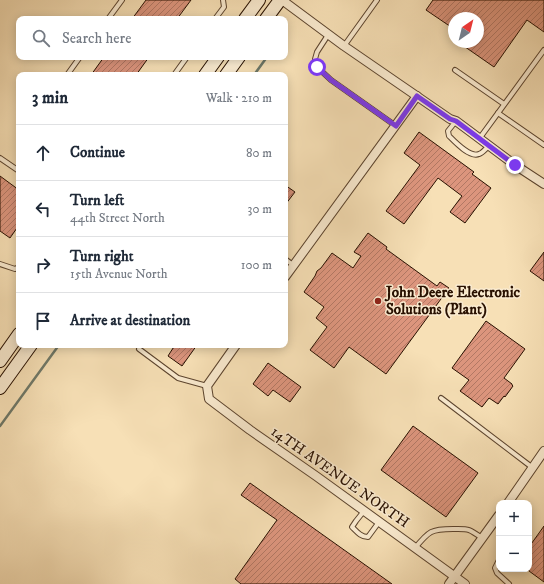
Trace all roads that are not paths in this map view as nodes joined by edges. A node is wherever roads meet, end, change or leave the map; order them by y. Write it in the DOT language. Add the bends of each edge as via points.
graph roads {
  1 [pos="122,0"];
  2 [pos="223,0"];
  3 [pos="259,0"];
  4 [pos="281,0"];
  5 [pos="377,0"];
  6 [pos="110,16"];
  7 [pos="217,16"];
  8 [pos="247,16"];
  9 [pos="268,16"];
  10 [pos="328,34"];
  11 [pos="344,46"];
  12 [pos="544,50"];
  13 [pos="78,60"];
  14 [pos="185,60"];
  15 [pos="216,60"];
  16 [pos="237,60"];
  17 [pos="455,70"];
  18 [pos="69,72"];
  19 [pos="176,72"];
  20 [pos="207,72"];
  21 [pos="228,72"];
  22 [pos="417,96"];
  23 [pos="504,104"];
  24 [pos="498,113"];
  25 [pos="456,121"];
  26 [pos="396,126"];
  27 [pos="479,139"];
  28 [pos="544,145"];
  29 [pos="489,146"];
  30 [pos="0,158"];
  31 [pos="16,169"];
  32 [pos="544,184"];
  33 [pos="288,261"];
  34 [pos="0,264"];
  35 [pos="293,265"];
  36 [pos="16,268"];
  37 [pos="288,272"];
  38 [pos="16,338"];
  39 [pos="29,348"];
  40 [pos="234,348"];
  41 [pos="139,350"];
  42 [pos="0,361"];
  43 [pos="207,386"];
  44 [pos="0,388"];
  45 [pos="441,398"];
  46 [pos="543,456"];
  47 [pos="533,468"];
  48 [pos="510,500"];
  49 [pos="364,511"];
  50 [pos="496,520"];
  51 [pos="379,522"];
  52 [pos="482,538"];
  53 [pos="415,548"];
  54 [pos="497,572"];
  55 [pos="454,576"];
  56 [pos="449,584"];
  57 [pos="465,584"];
  58 [pos="509,584"];
  1 -- 6 [label="lane"];
  2 -- 7 [label="lane" via="224,6"];
  3 -- 8 [label="main road"];
  4 -- 9 [label="main road"];
  4 -- 10 [label="street"];
  5 -- 11 [label="lane"];
  10 -- 11 [label="street"];
  10 -- 26 [label="lane" via="317,52 317,67 331,80"];
  11 -- 22 [label="street"];
  12 -- 23 [label="lane"];
  13 -- 18 [label="lane"];
  14 -- 19 [label="lane"];
  15 -- 20 [label="main road"];
  16 -- 21 [label="main road"];
  17 -- 23 [label="lane"];
  22 -- 25 [label="street"];
  22 -- 26 [label="street"];
  23 -- 24 [label="lane"];
  24 -- 27 [label="lane"];
  24 -- 28 [label="lane"];
  25 -- 27 [label="street"];
  25 -- 29 [label="lane" via="448,131 449,136 466,151 476,155"];
  26 -- 35 [label="street"];
  27 -- 29 [label="street"];
  29 -- 32 [label="street"];
  30 -- 31 [label="lane"];
  33 -- 35 [label="lane"];
  34 -- 36 [label="lane"];
  35 -- 37 [label="street"];
  38 -- 42 [label="main road"];
  39 -- 44 [label="main road"];
  40 -- 43 [label="street"];
  41 -- 43 [label="lane" via="178,378"];
  43 -- 49 [label="street, 14TH AVENUE NORTH" via="209,399"];
  45 -- 47 [label="lane"];
  46 -- 47 [label="street"];
  47 -- 48 [label="street"];
  49 -- 51 [label="street, 14TH AVENUE NORTH"];
  49 -- 51 [label="lane" via="352,527 364,537 368,537"];
  50 -- 52 [label="street"];
  51 -- 53 [label="street, 14TH AVENUE NORTH"];
  52 -- 53 [label="lane" via="470,529 441,528 425,535"];
  52 -- 55 [label="street"];
  53 -- 55 [label="street, 14TH AVENUE NORTH"];
  54 -- 58 [label="lane"];
  55 -- 56 [label="street"];
  55 -- 57 [label="street, 14TH AVENUE NORTH"];
}
